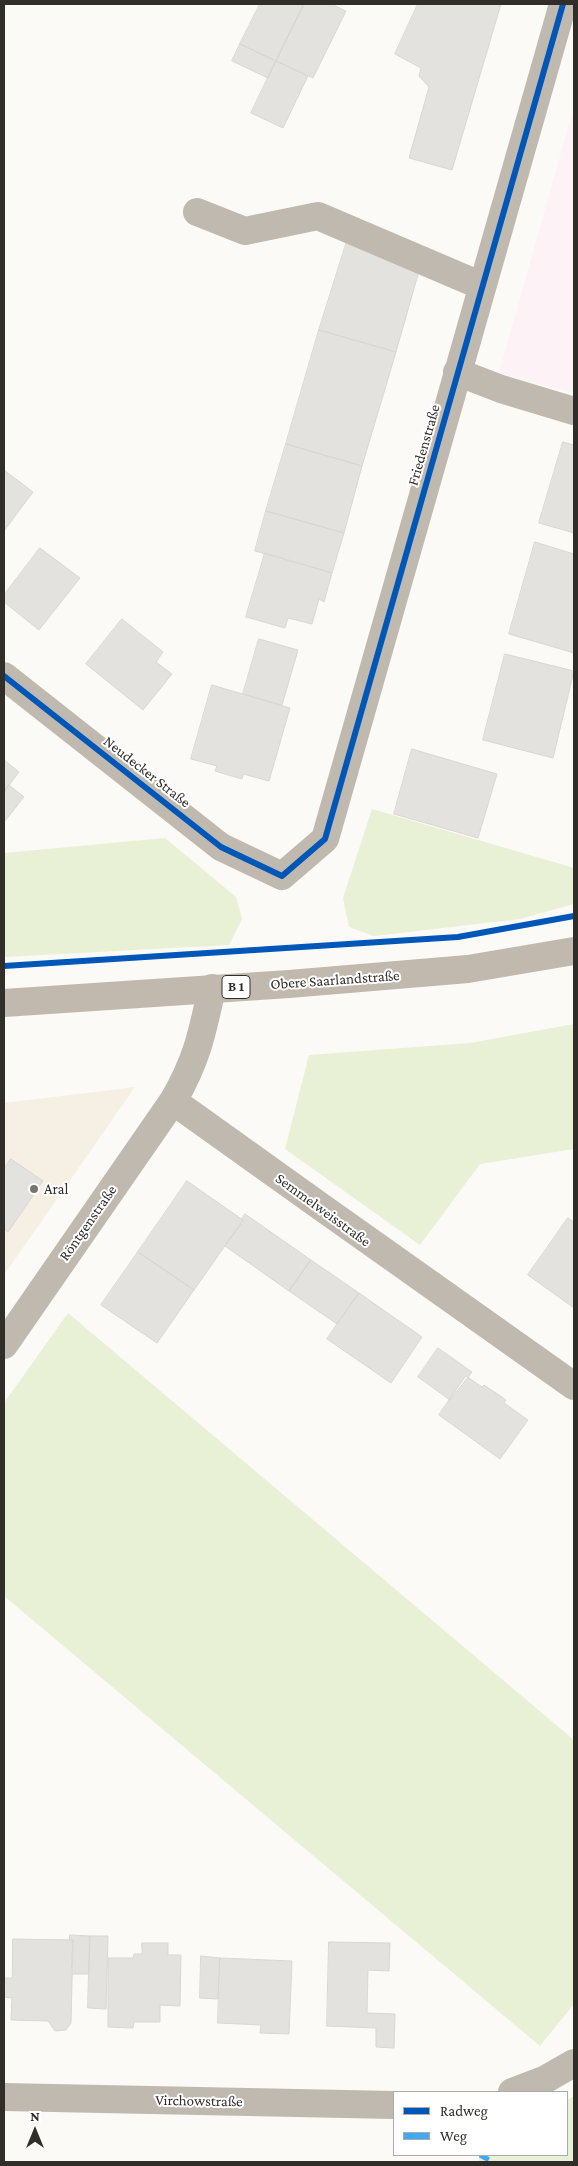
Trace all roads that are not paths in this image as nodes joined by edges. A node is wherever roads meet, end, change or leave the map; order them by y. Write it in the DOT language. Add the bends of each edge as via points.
graph roads {
  1 [pos="562,4"];
  2 [pos="197,212"];
  3 [pos="482,286"];
  4 [pos="458,372"];
  5 [pos="574,411"];
  6 [pos="4,676"];
  7 [pos="282,876"];
  8 [pos="574,951"];
  9 [pos="212,988"];
  10 [pos="4,1003"];
  11 [pos="172,1101"];
  12 [pos="4,1344"];
  13 [pos="574,1386"];
  14 [pos="574,2063"];
  15 [pos="515,2091"];
  16 [pos="4,2097"];
  17 [pos="393,2105"];
  1 -- 3 [label="street, Friedenstraße"];
  2 -- 3 [label="street" via="245,231 318,216"];
  3 -- 4 [label="street, Friedenstraße"];
  4 -- 5 [label="street"];
  4 -- 7 [label="street, Friedenstraße" via="325,839"];
  6 -- 7 [label="street, Neudecker Straße" via="221,846"];
  8 -- 9 [label="main road, Obere Saarlandstraße / B 1" via="468,969"];
  9 -- 10 [label="main road, Obere Saarlandstraße / B 1"];
  9 -- 11 [label="street" via="198,1051"];
  11 -- 12 [label="street, Röntgenstraße"];
  11 -- 13 [label="street, Semmelweisstraße"];
  14 -- 15 [label="street" via="546,2079"];
  16 -- 17 [label="street, Virchowstraße"];
}
